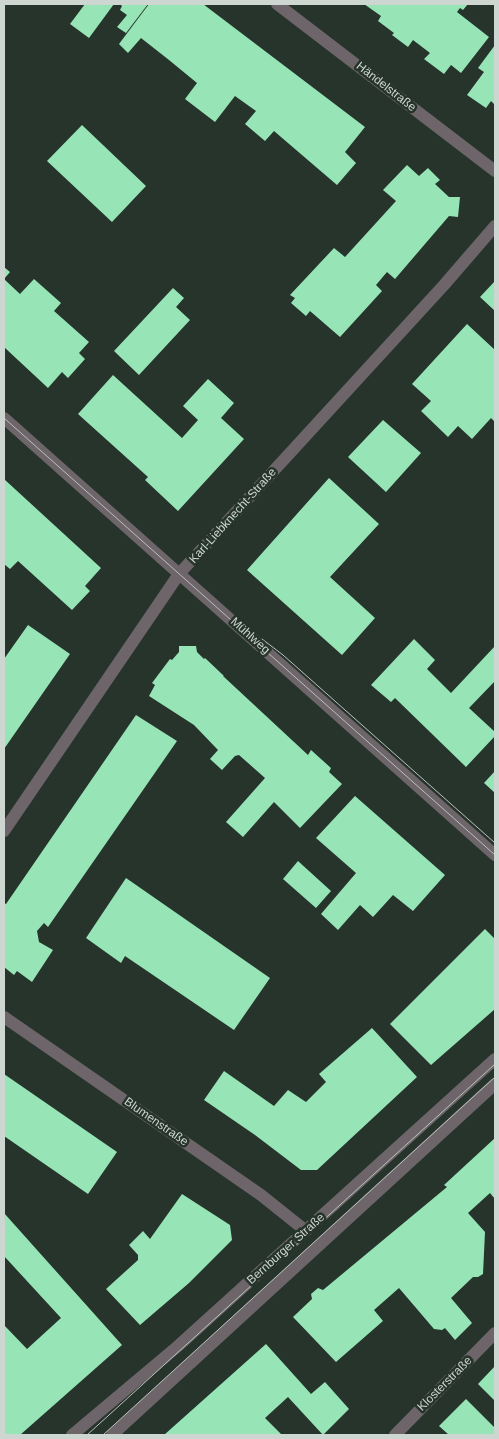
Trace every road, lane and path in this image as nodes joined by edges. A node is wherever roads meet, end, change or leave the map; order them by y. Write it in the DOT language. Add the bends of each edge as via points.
graph roads {
  1 [pos="277,4"];
  2 [pos="495,171"];
  3 [pos="495,226"];
  4 [pos="4,418"];
  5 [pos="179,574"];
  6 [pos="4,831"];
  7 [pos="495,855"];
  8 [pos="4,1017"];
  9 [pos="495,1059"];
  10 [pos="493,1091"];
  11 [pos="306,1231"];
  12 [pos="495,1333"];
  13 [pos="72,1435"];
  14 [pos="112,1435"];
  15 [pos="395,1435"];
  1 -- 2 [label="street, Händelstraße"];
  3 -- 5 [label="street, Karl-Liebknecht-Straße"];
  4 -- 5 [label="street, Mühlweg"];
  5 -- 6 [label="street, Karl-Liebknecht-Straße"];
  5 -- 7 [label="street, Mühlweg"];
  8 -- 11 [label="street, Blumenstraße" via="261,1195"];
  9 -- 11 [label="street, Bernburger Straße"];
  10 -- 14 [label="street, Bernburger Straße"];
  11 -- 13 [label="street, Bernburger Straße" via="178,1346"];
  12 -- 15 [label="street, Klosterstraße"];
}
